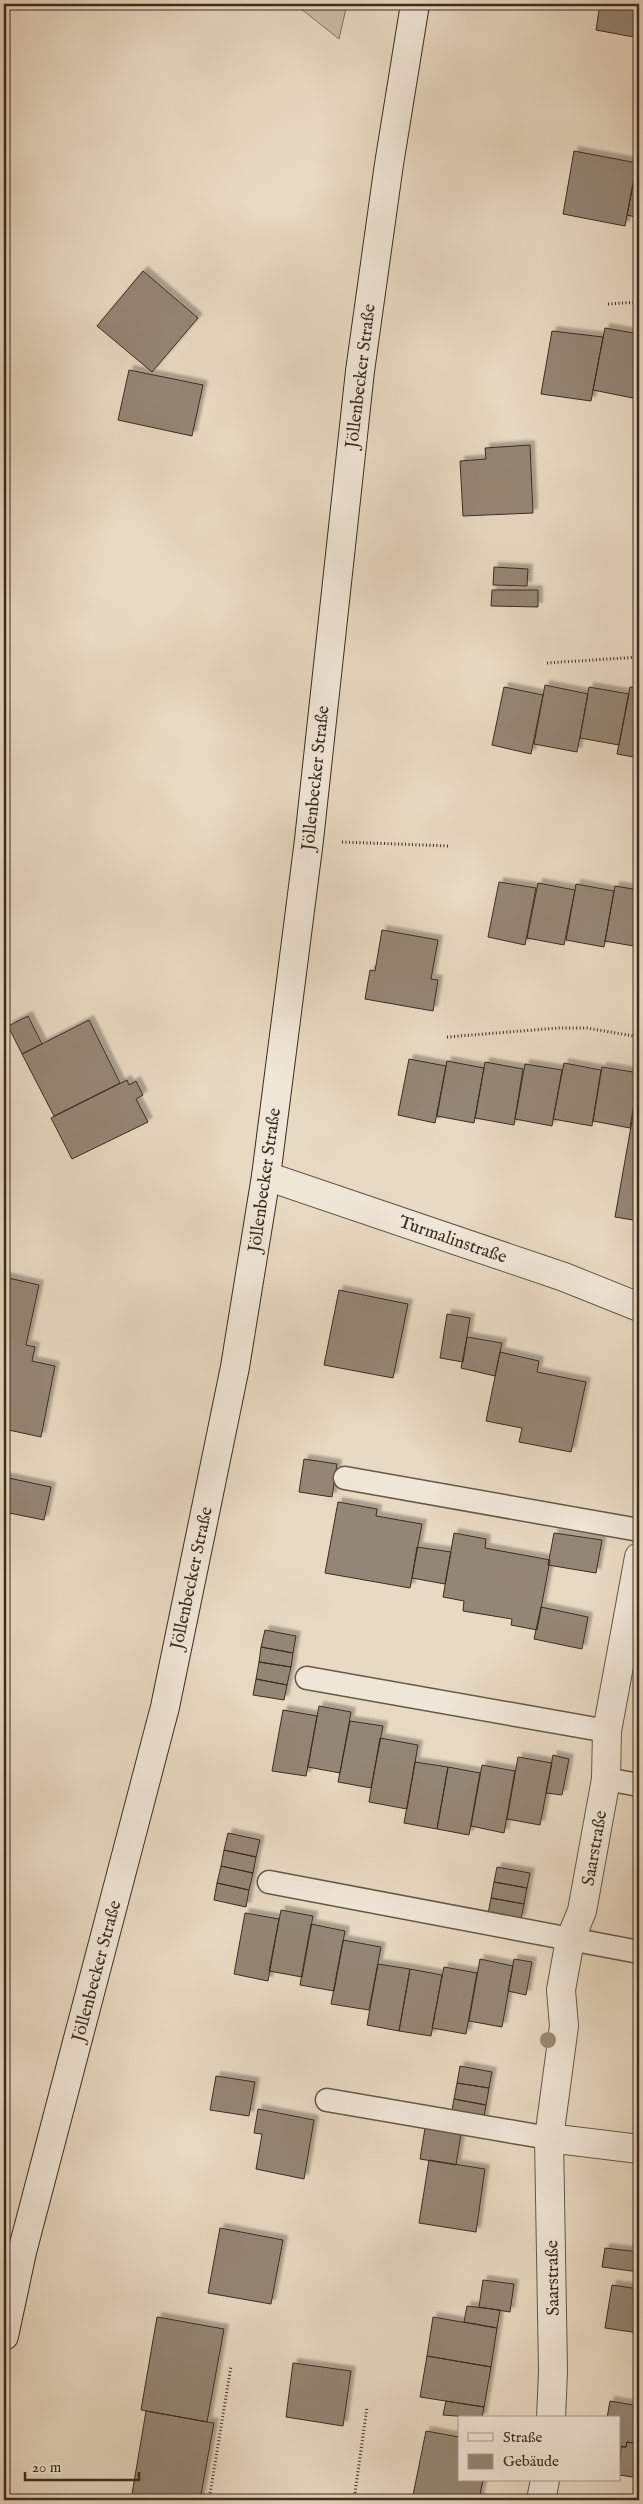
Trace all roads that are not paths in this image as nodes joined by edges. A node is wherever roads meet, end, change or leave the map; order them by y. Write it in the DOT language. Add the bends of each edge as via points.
graph roads {
  1 [pos="416,4"];
  2 [pos="266,1176"];
  3 [pos="639,1307"];
  4 [pos="345,1478"];
  5 [pos="639,1530"];
  6 [pos="639,1557"];
  7 [pos="637,1585"];
  8 [pos="308,1678"];
  9 [pos="607,1731"];
  10 [pos="606,1779"];
  11 [pos="639,1785"];
  12 [pos="269,1882"];
  13 [pos="570,1940"];
  14 [pos="639,1952"];
  15 [pos="327,2100"];
  16 [pos="549,2138"];
  17 [pos="639,2149"];
  18 [pos="4,2336"];
  19 [pos="551,2416"];
  20 [pos="545,2482"];
  21 [pos="541,2500"];
  1 -- 2 [label="main road, Jöllenbecker Straße" via="389,164 360,372 309,840"];
  2 -- 3 [label="main road, Turmalinstraße" via="564,1277"];
  2 -- 18 [label="main road, Jöllenbecker Straße" via="235,1367 165,1707 22,2252"];
  4 -- 5 [label="lane"];
  6 -- 7 [label="main road, Saarstraße"];
  7 -- 9 [label="main road, Saarstraße"];
  8 -- 9 [label="lane"];
  9 -- 10 [label="main road, Saarstraße"];
  10 -- 11 [label="lane"];
  10 -- 13 [label="main road, Saarstraße" via="582,1911"];
  12 -- 13 [label="lane"];
  13 -- 14 [label="lane"];
  13 -- 16 [label="main road, Saarstraße" via="561,1990 564,2026"];
  15 -- 16 [label="lane"];
  16 -- 17 [label="main road"];
  16 -- 19 [label="main road, Saarstraße"];
  20 -- 21 [label="main road"];
}
